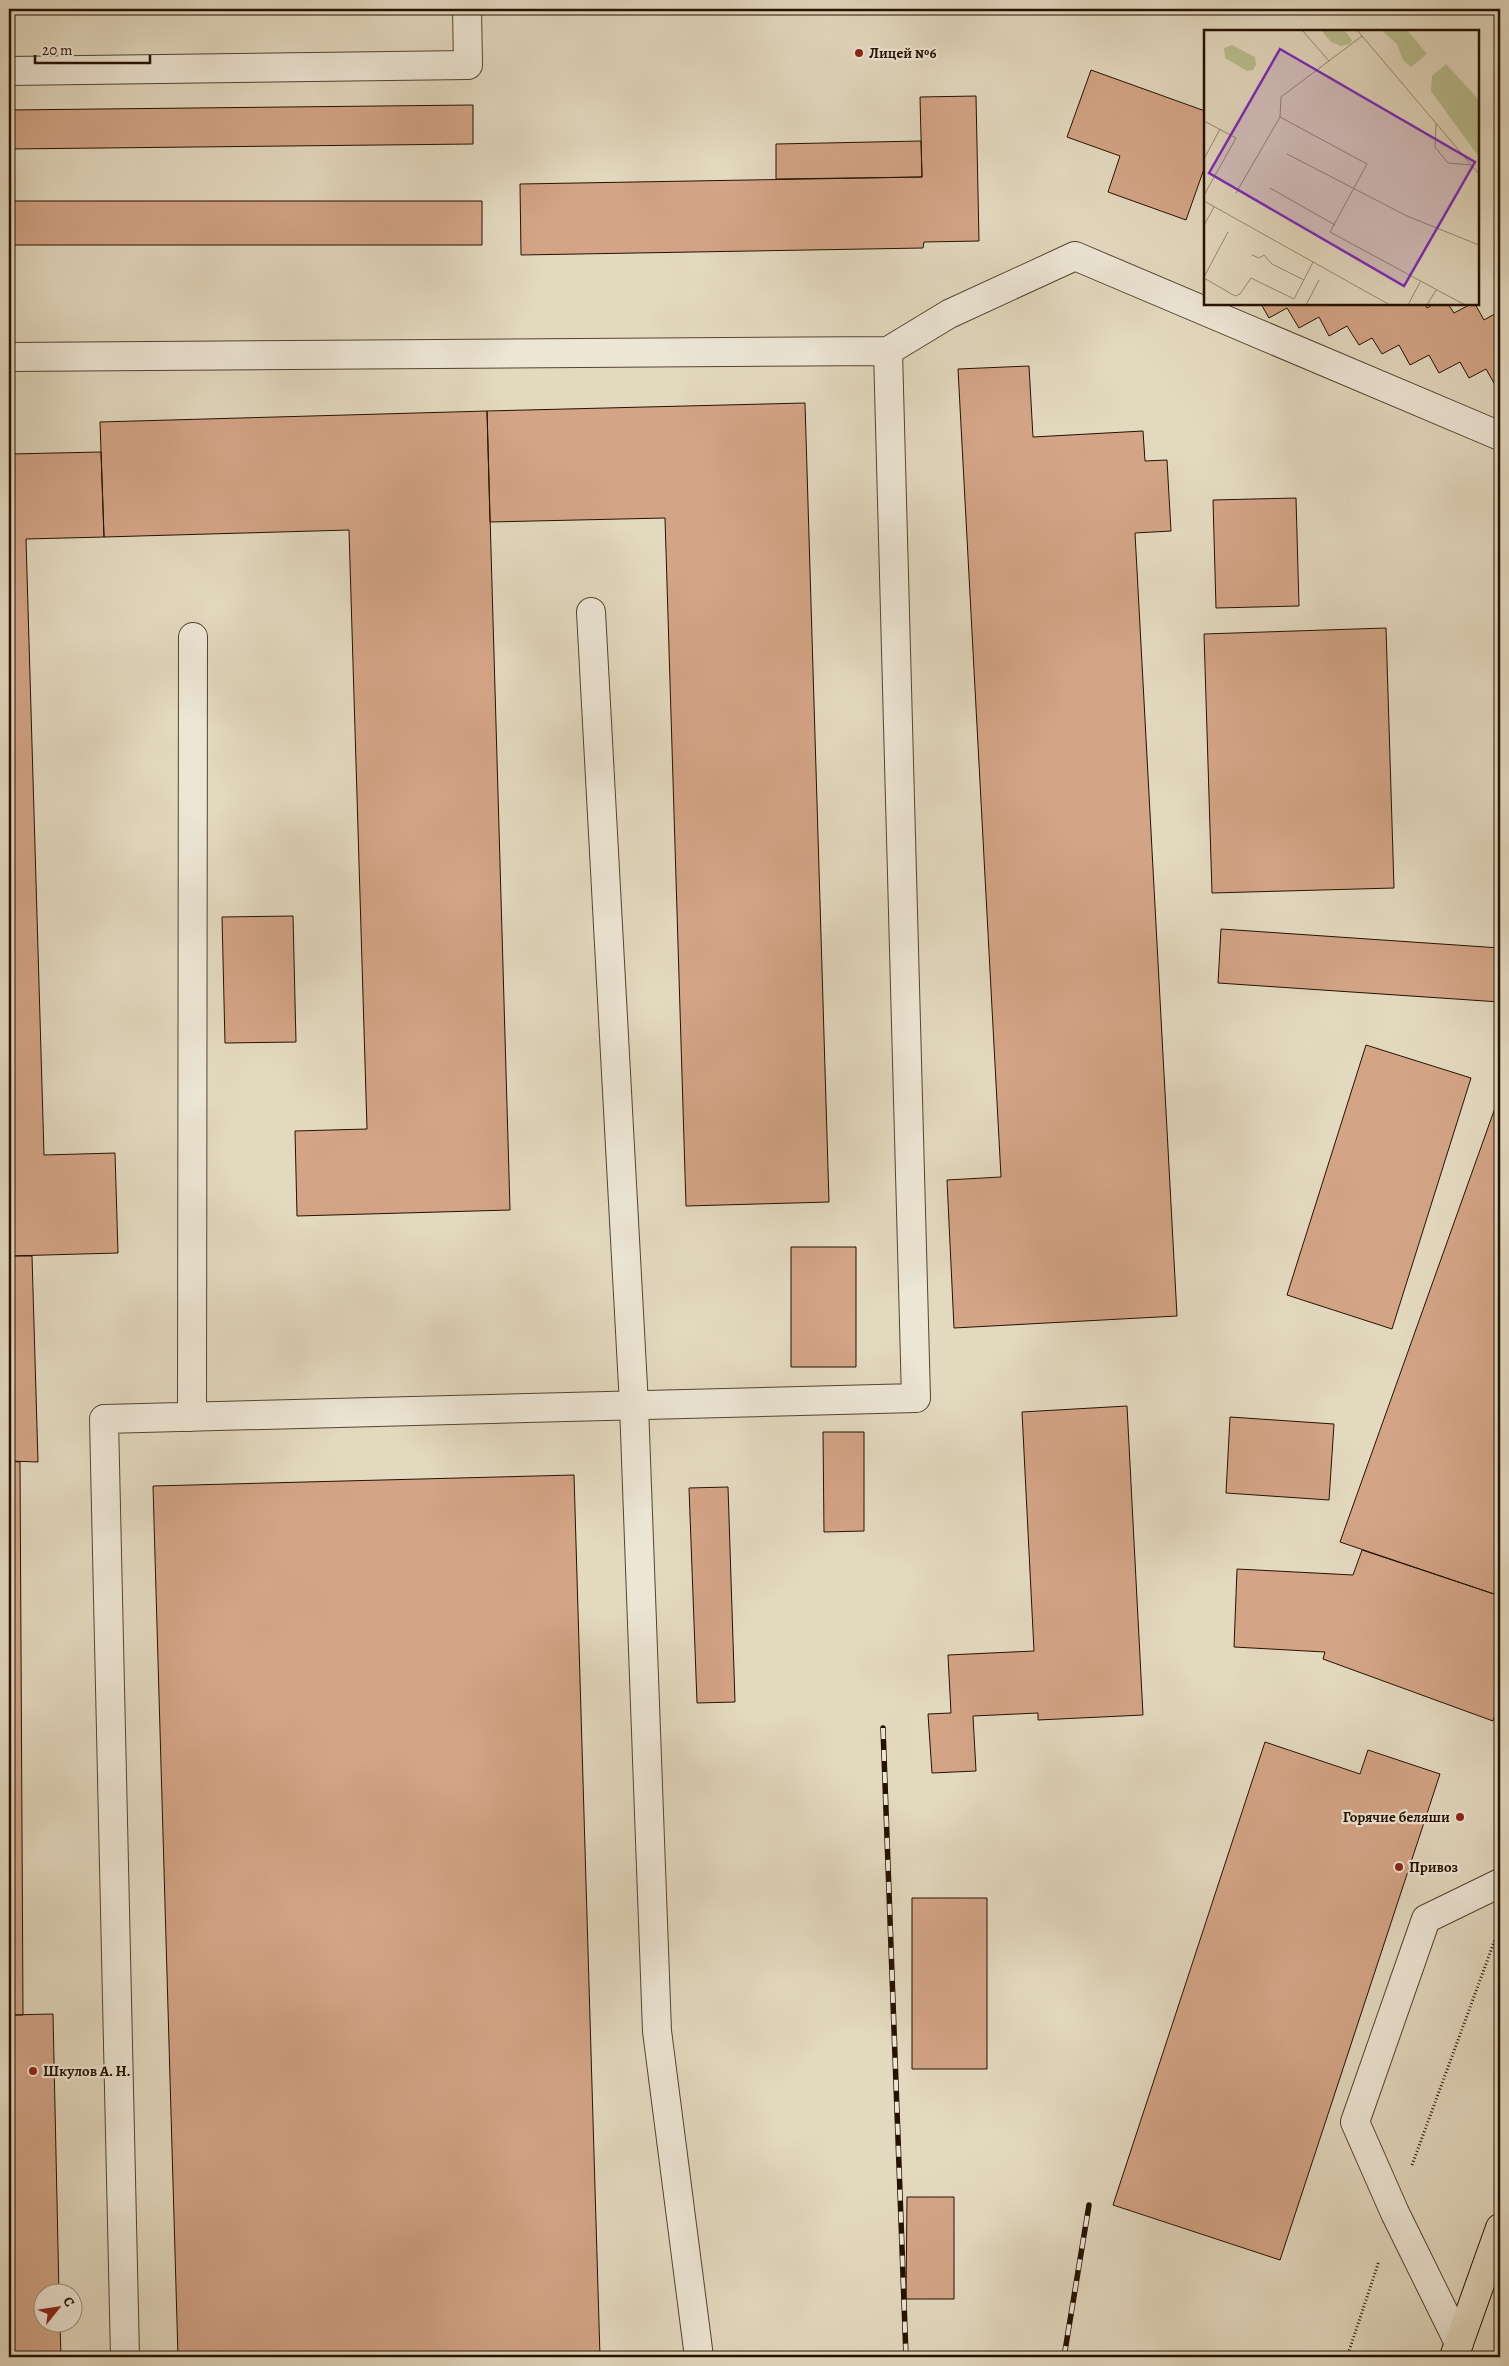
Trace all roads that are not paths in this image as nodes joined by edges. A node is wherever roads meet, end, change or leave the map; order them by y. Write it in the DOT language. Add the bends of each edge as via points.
graph roads {
  1 [pos="467,9"];
  2 [pos="9,71"];
  3 [pos="888,351"];
  4 [pos="9,357"];
  5 [pos="1500,436"];
  6 [pos="591,612"];
  7 [pos="193,637"];
  8 [pos="634,1405"];
  9 [pos="192,1418"];
  10 [pos="1500,1884"];
  11 [pos="1500,2228"];
  12 [pos="1457,2350"];
  13 [pos="125,2357"];
  14 [pos="699,2357"];
  1 -- 2 [label="lane" via="468,65"];
  3 -- 4 [label="lane"];
  3 -- 5 [label="lane" via="949,314 1075,256"];
  3 -- 8 [label="lane" via="916,1398"];
  6 -- 8 [label="lane"];
  7 -- 9 [label="lane"];
  8 -- 9 [label="lane"];
  8 -- 14 [label="lane" via="657,2031"];
  9 -- 13 [label="lane" via="104,1419"];
  10 -- 12 [label="lane" via="1426,1919 1355,2122"];
  11 -- 12 [label="highway"];
}
